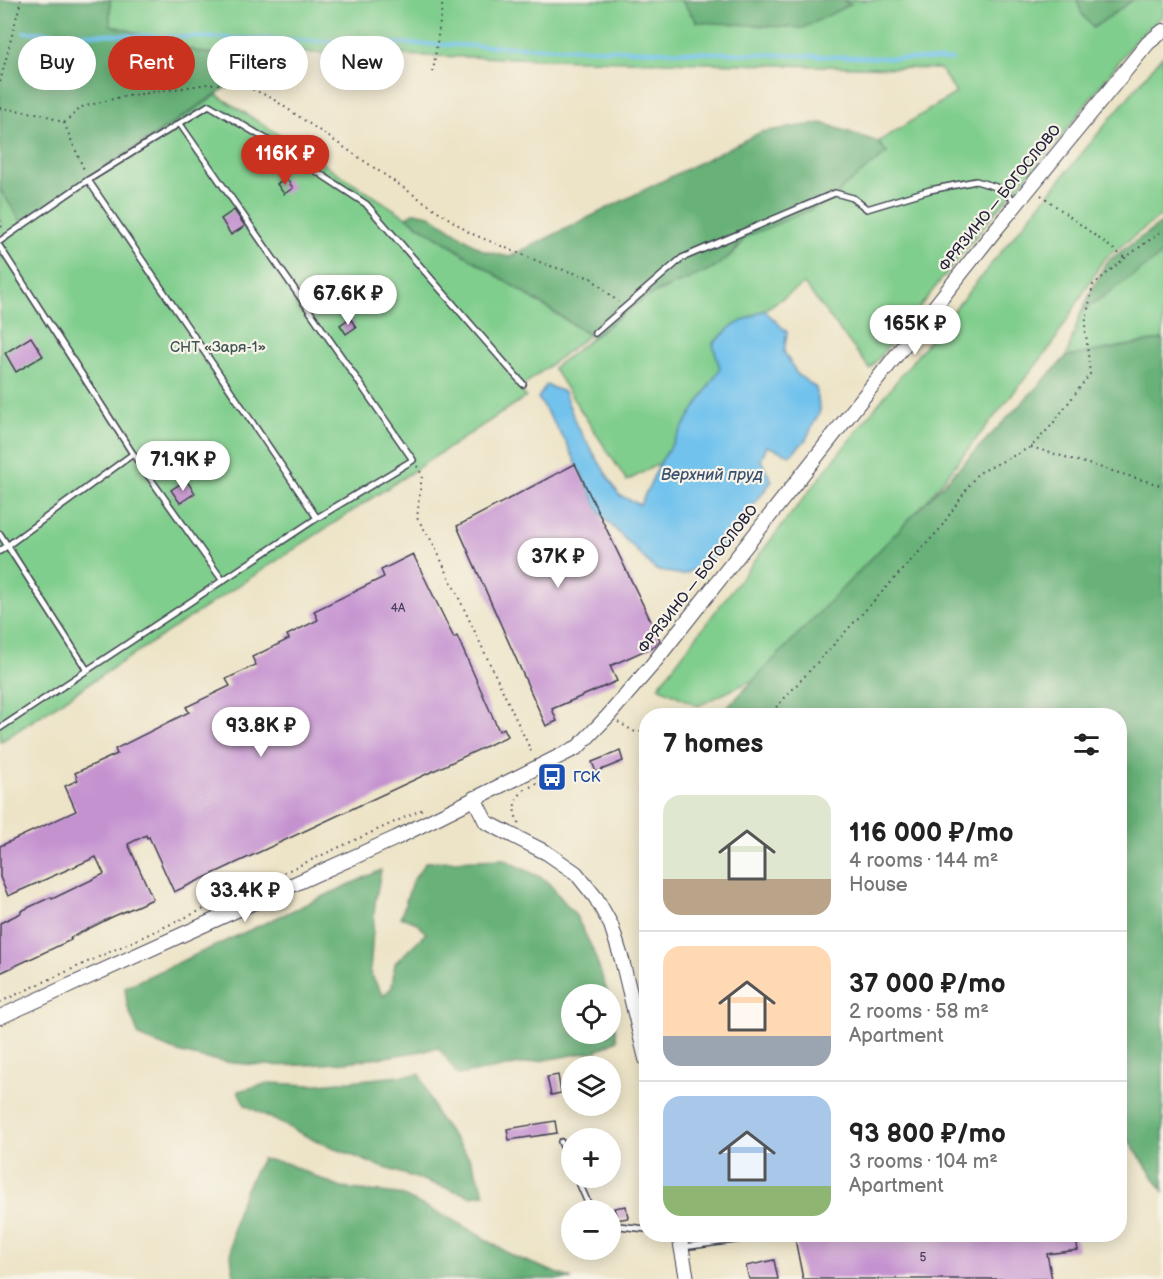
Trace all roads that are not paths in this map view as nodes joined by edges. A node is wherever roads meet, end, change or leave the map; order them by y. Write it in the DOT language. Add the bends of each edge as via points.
graph roads {
  1 [pos="1163,31"];
  2 [pos="180,124"];
  3 [pos="88,180"];
  4 [pos="1017,202"];
  5 [pos="0,241"];
  6 [pos="0,247"];
  7 [pos="595,333"];
  8 [pos="523,384"];
  9 [pos="133,454"];
  10 [pos="317,518"];
  11 [pos="0,534"];
  12 [pos="8,546"];
  13 [pos="0,551"];
  14 [pos="223,581"];
  15 [pos="87,670"];
  16 [pos="0,728"];
  17 [pos="474,798"];
  18 [pos="0,1017"];
  19 [pos="639,1030"];
  20 [pos="621,1226"];
  21 [pos="639,1228"];
  22 [pos="680,1242"];
  23 [pos="699,1242"];
  24 [pos="724,1242"];
  25 [pos="718,1243"];
  26 [pos="687,1279"];
  1 -- 4 [label="street, ФРЯЗИНО — БОГОСЛОВО" via="1148,43"];
  2 -- 3 [label="lane"];
  2 -- 8 [label="lane" via="209,105 366,204"];
  2 -- 10 [label="lane" via="413,460"];
  3 -- 5 [label="lane"];
  3 -- 10 [label="lane"];
  4 -- 7 [label="lane" via="996,187 976,181 867,209 853,198 835,193 682,258"];
  4 -- 17 [label="street, ФРЯЗИНО — БОГОСЛОВО" via="608,717 578,747"];
  6 -- 9 [label="lane"];
  9 -- 12 [label="lane"];
  9 -- 14 [label="lane"];
  10 -- 14 [label="lane"];
  11 -- 12 [label="lane"];
  12 -- 13 [label="lane"];
  12 -- 15 [label="lane"];
  14 -- 15 [label="lane"];
  15 -- 16 [label="lane"];
  17 -- 18 [label="street, ФРЯЗИНО — БОГОСЛОВО" via="396,838"];
  17 -- 19 [label="street" via="486,822 547,853 576,873 596,898 611,925"];
  20 -- 21 [label="lane"];
  22 -- 26 [label="street"];
  23 -- 25 [label="lane"];
  24 -- 25 [label="lane"];
}
